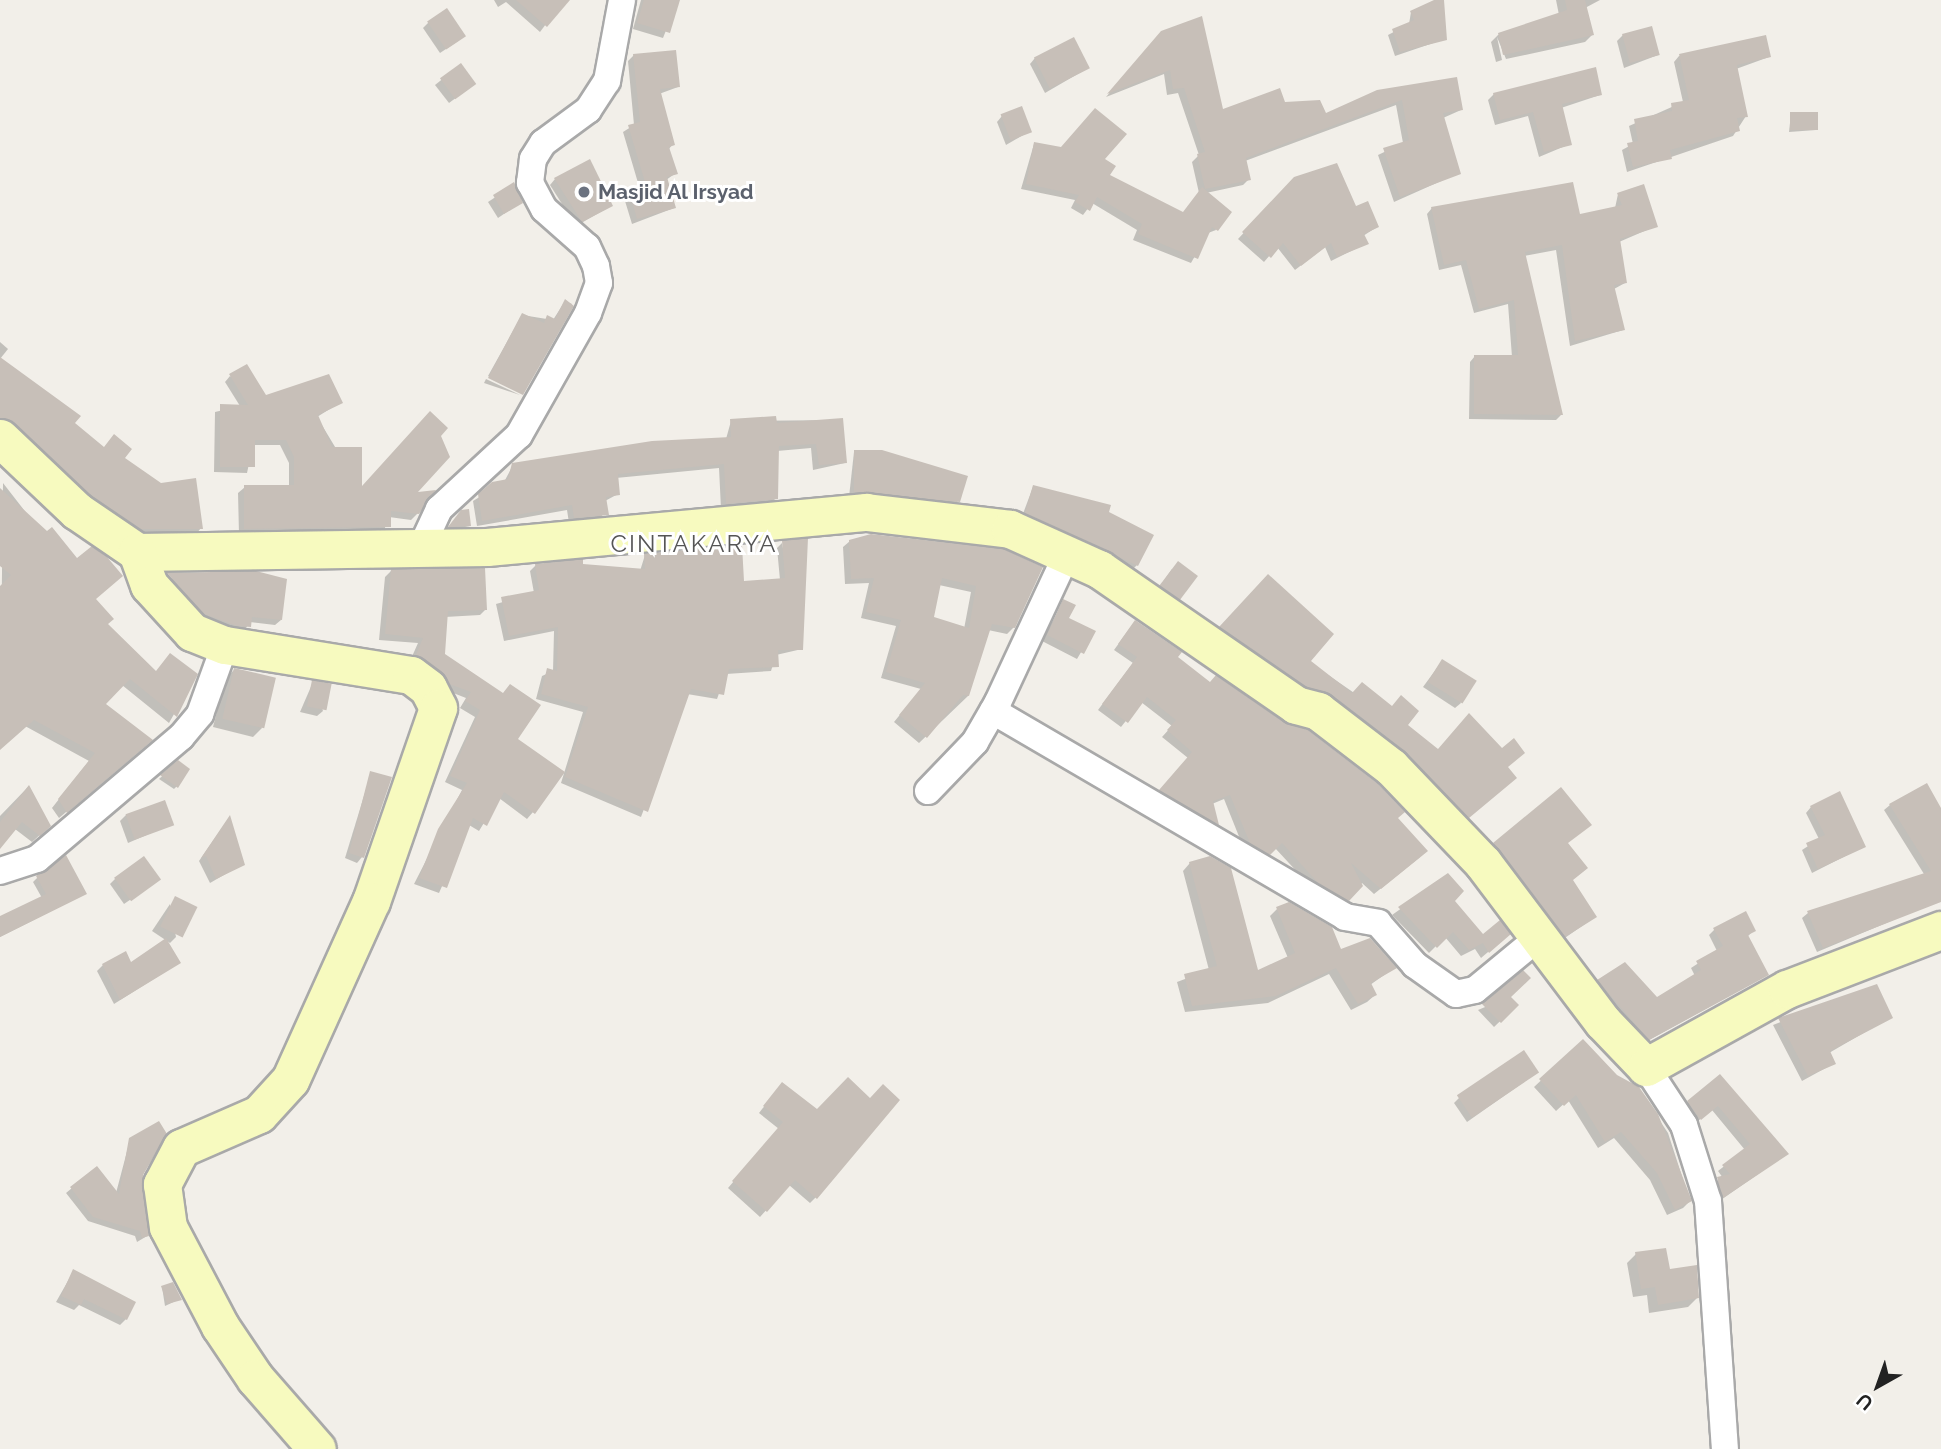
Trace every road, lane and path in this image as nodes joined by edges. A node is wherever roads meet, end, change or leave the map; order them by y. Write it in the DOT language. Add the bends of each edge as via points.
graph roads {
  1 [pos="622,0"];
  2 [pos="0,438"];
  3 [pos="421,548"];
  4 [pos="137,552"];
  5 [pos="1068,552"];
  6 [pos="225,645"];
  7 [pos="993,711"];
  8 [pos="928,791"];
  9 [pos="0,871"];
  10 [pos="1941,930"];
  11 [pos="1538,937"];
  12 [pos="1646,1067"];
  13 [pos="317,1449"];
  14 [pos="1726,1449"];
  1 -- 3 [label="street" via="607,81 573,125 543,143 533,159 530,183 544,209 587,247 599,283 592,303 538,409 519,435 439,509"];
  2 -- 4 [label="street" via="77,511"];
  3 -- 4 [label="street"];
  3 -- 5 [label="street" via="866,512 979,523"];
  4 -- 6 [label="street" via="149,585 170,613 192,632"];
  5 -- 7 [label="street"];
  5 -- 11 [label="street" via="1354,738 1434,807"];
  6 -- 9 [label="street" via="204,706 181,737 37,859"];
  6 -- 13 [label="street" via="411,675 428,688 438,708 371,901 290,1080 259,1114 181,1148 162,1184 168,1227 220,1326 255,1378"];
  7 -- 8 [label="street" via="975,743"];
  7 -- 11 [label="street" via="1345,917 1378,923 1415,965 1456,994 1475,990"];
  10 -- 12 [label="street" via="1787,989"];
  11 -- 12 [label="street" via="1616,1039"];
  12 -- 14 [label="street" via="1684,1125 1708,1201"];
}
